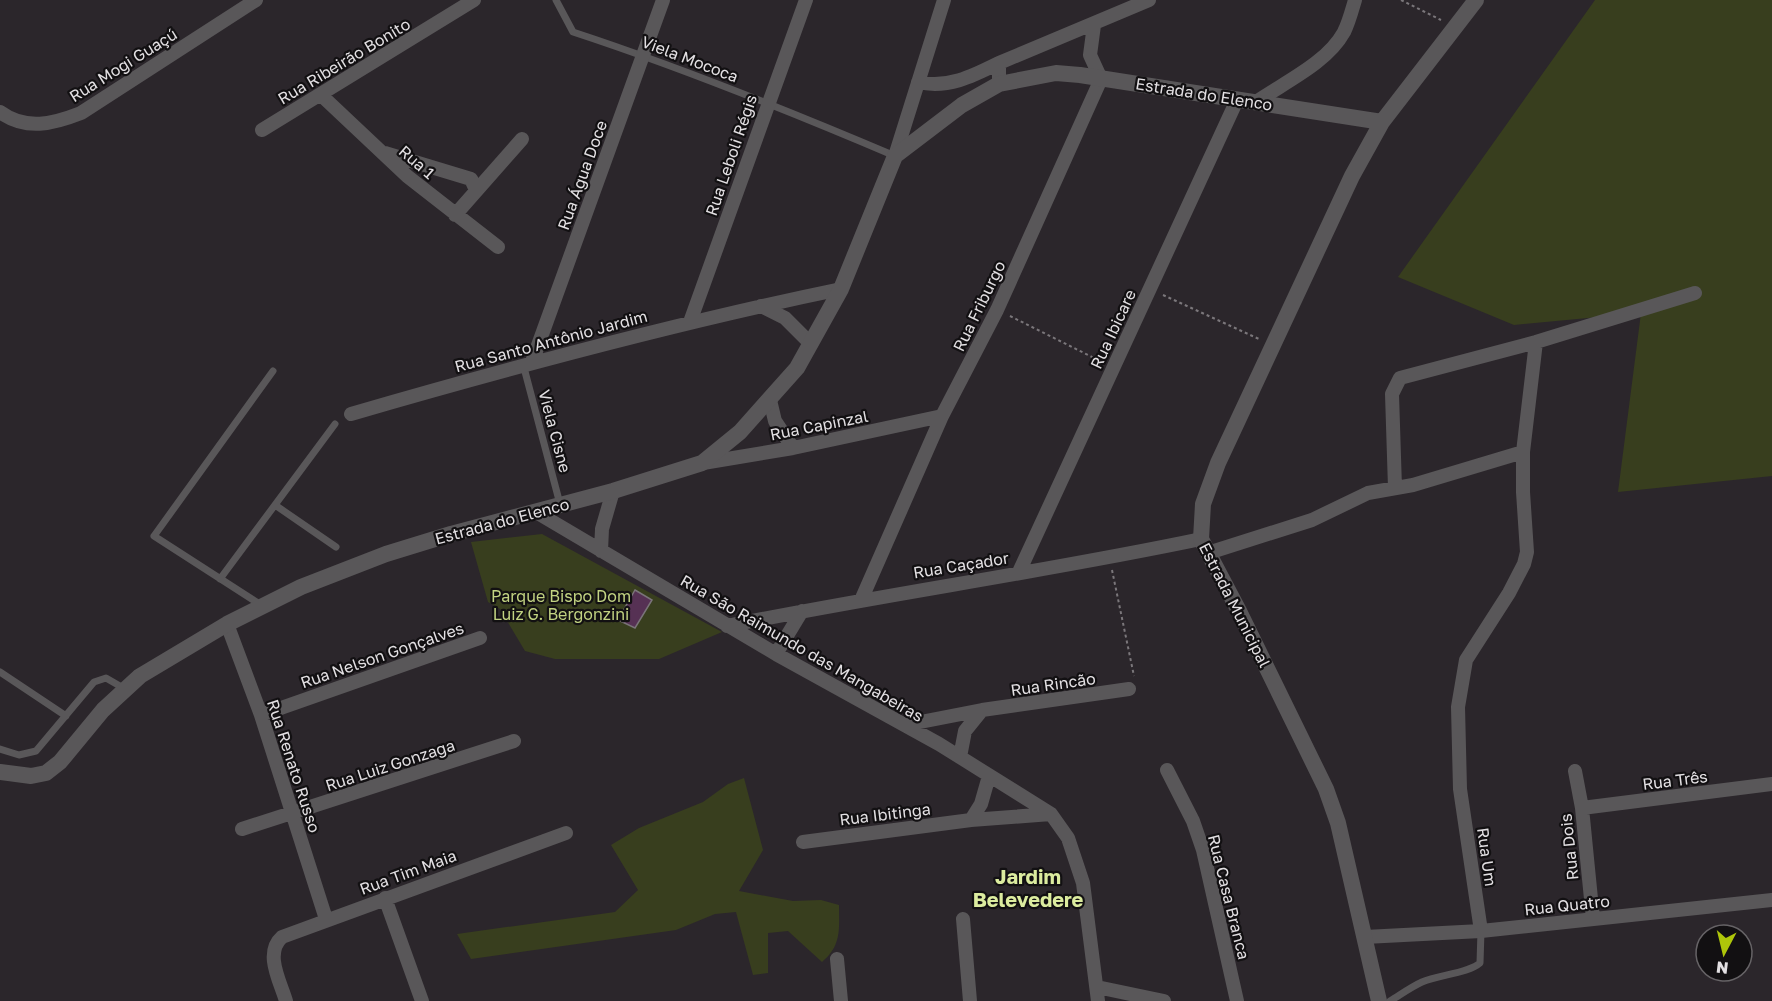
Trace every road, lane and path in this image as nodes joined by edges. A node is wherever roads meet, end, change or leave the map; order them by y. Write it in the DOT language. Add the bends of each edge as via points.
graph roads {
  1 [pos="256,0"];
  2 [pos="474,0"];
  3 [pos="556,0"];
  4 [pos="663,0"];
  5 [pos="806,0"];
  6 [pos="944,0"];
  7 [pos="1149,0"];
  8 [pos="1355,0"];
  9 [pos="1401,0"];
  10 [pos="1476,0"];
  11 [pos="1094,25"];
  12 [pos="1454,27"];
  13 [pos="643,55"];
  14 [pos="999,63"];
  15 [pos="1101,79"];
  16 [pos="918,82"];
  17 [pos="999,84"];
  18 [pos="321,95"];
  19 [pos="1237,100"];
  20 [pos="767,102"];
  21 [pos="1256,102"];
  22 [pos="0,112"];
  23 [pos="1382,122"];
  24 [pos="262,130"];
  25 [pos="522,139"];
  26 [pos="381,152"];
  27 [pos="895,156"];
  28 [pos="476,190"];
  29 [pos="455,214"];
  30 [pos="498,247"];
  31 [pos="841,289"];
  32 [pos="1150,289"];
  33 [pos="1695,293"];
  34 [pos="761,306"];
  35 [pos="997,310"];
  36 [pos="690,322"];
  37 [pos="1536,342"];
  38 [pos="811,344"];
  39 [pos="1274,346"];
  40 [pos="528,363"];
  41 [pos="1114,368"];
  42 [pos="273,371"];
  43 [pos="770,400"];
  44 [pos="351,414"];
  45 [pos="942,416"];
  46 [pos="334,424"];
  47 [pos="793,448"];
  48 [pos="1523,452"];
  49 [pos="702,463"];
  50 [pos="1395,488"];
  51 [pos="613,491"];
  52 [pos="275,505"];
  53 [pos="561,505"];
  54 [pos="536,512"];
  55 [pos="1204,546"];
  56 [pos="336,547"];
  57 [pos="601,551"];
  58 [pos="1109,558"];
  59 [pos="1019,572"];
  60 [pos="220,579"];
  61 [pos="862,598"];
  62 [pos="263,606"];
  63 [pos="802,611"];
  64 [pos="227,624"];
  65 [pos="727,626"];
  66 [pos="480,638"];
  67 [pos="776,654"];
  68 [pos="0,672"];
  69 [pos="126,689"];
  70 [pos="1129,689"];
  71 [pos="982,710"];
  72 [pos="261,715"];
  73 [pos="66,716"];
  74 [pos="905,725"];
  75 [pos="514,741"];
  76 [pos="0,749"];
  77 [pos="960,758"];
  78 [pos="1167,770"];
  79 [pos="1575,771"];
  80 [pos="0,772"];
  81 [pos="989,776"];
  82 [pos="1772,784"];
  83 [pos="1582,808"];
  84 [pos="1051,814"];
  85 [pos="292,815"];
  86 [pos="971,820"];
  87 [pos="242,829"];
  88 [pos="566,833"];
  89 [pos="802,842"];
  90 [pos="385,898"];
  91 [pos="1772,900"];
  92 [pos="326,919"];
  93 [pos="963,919"];
  94 [pos="1593,919"];
  95 [pos="1481,931"];
  96 [pos="1365,937"];
  97 [pos="837,959"];
  98 [pos="1098,994"];
  99 [pos="286,1001"];
  100 [pos="422,1001"];
  101 [pos="841,1001"];
  102 [pos="970,1001"];
  103 [pos="1164,1001"];
  104 [pos="1237,1001"];
  105 [pos="1379,1001"];
  106 [pos="1390,1001"];
  1 -- 22 [label="street, Rua Mogi Guaçú" via="81,113 55,123 29,124 9,119"];
  2 -- 18 [label="street, Rua Ribeirão Bonito"];
  3 -- 13 [label="lane, Viela Mococa" via="573,32"];
  4 -- 13 [label="street, Rua Água Doce"];
  5 -- 20 [label="street, Rua Leboli Régis"];
  6 -- 16 [label="street, Estrada do Elenco"];
  7 -- 11 [label="street"];
  8 -- 21 [label="street" via="1344,32 1322,61"];
  9 -- 12 [label="path"];
  10 -- 12 [label="street"];
  11 -- 14 [label="street"];
  11 -- 15 [label="street" via="1090,55"];
  12 -- 23 [label="street"];
  13 -- 20 [label="lane, Viela Mococa"];
  13 -- 40 [label="street, Rua Água Doce"];
  14 -- 16 [label="street" via="961,81 930,85"];
  14 -- 17 [label="street"];
  15 -- 17 [label="street, Estrada do Elenco" via="1056,73"];
  15 -- 19 [label="street, Estrada do Elenco"];
  15 -- 35 [label="street, Rua Friburgo"];
  16 -- 27 [label="street, Estrada do Elenco"];
  17 -- 27 [label="street, Estrada do Elenco" via="962,105"];
  18 -- 24 [label="street, Rua Ribeirão Bonito"];
  18 -- 26 [label="street, Rua 1"];
  19 -- 21 [label="street, Estrada do Elenco"];
  19 -- 32 [label="street, Rua Ibicare"];
  20 -- 27 [label="lane, Viela Mococa"];
  20 -- 36 [label="street, Rua Leboli Régis"];
  21 -- 23 [label="street, Estrada do Elenco"];
  23 -- 39 [label="street, Estrada Municipal" via="1352,176"];
  25 -- 28 [label="street"];
  26 -- 28 [label="street" via="459,173 471,179"];
  26 -- 29 [label="street, Rua 1"];
  27 -- 31 [label="street, Estrada do Elenco"];
  28 -- 29 [label="street"];
  29 -- 30 [label="street, Rua 1"];
  31 -- 34 [label="street, Rua Santo Antônio Jardim"];
  31 -- 38 [label="street, Estrada do Elenco"];
  32 -- 39 [label="path"];
  32 -- 41 [label="street, Rua Ibicare"];
  33 -- 37 [label="street"];
  34 -- 36 [label="street, Rua Santo Antônio Jardim"];
  34 -- 38 [label="street" via="785,318"];
  35 -- 41 [label="path"];
  35 -- 45 [label="street, Rua Friburgo"];
  36 -- 40 [label="street, Rua Santo Antônio Jardim"];
  37 -- 48 [label="street, Rua Um"];
  37 -- 50 [label="street" via="1400,378 1392,394"];
  38 -- 43 [label="street, Estrada do Elenco"];
  39 -- 55 [label="street, Estrada Municipal" via="1208,487 1203,504"];
  40 -- 44 [label="street, Rua Santo Antônio Jardim"];
  40 -- 53 [label="lane, Viela Cisne"];
  41 -- 59 [label="street, Rua Ibicare"];
  42 -- 60 [label="lane" via="154,536"];
  43 -- 47 [label="street" via="774,422"];
  43 -- 49 [label="street, Estrada do Elenco" via="740,432"];
  45 -- 47 [label="street, Rua Capinzal"];
  45 -- 61 [label="street, Rua Friburgo"];
  46 -- 52 [label="lane"];
  47 -- 49 [label="street, Rua Capinzal"];
  48 -- 50 [label="street, Rua Caçador"];
  48 -- 95 [label="street, Rua Um" via="1527,552 1524,564 1465,666 1458,707 1460,789"];
  49 -- 51 [label="street, Estrada do Elenco"];
  50 -- 55 [label="street, Rua Caçador" via="1368,493 1312,520"];
  51 -- 53 [label="street, Estrada do Elenco"];
  51 -- 57 [label="street" via="602,529"];
  52 -- 56 [label="lane"];
  52 -- 60 [label="lane"];
  53 -- 54 [label="street, Estrada do Elenco"];
  54 -- 57 [label="street, Rua São Raimundo das Mangabeiras"];
  54 -- 62 [label="street, Estrada do Elenco" via="386,554"];
  55 -- 58 [label="street, Rua Caçador"];
  55 -- 96 [label="street, Estrada Municipal" via="1326,789"];
  57 -- 65 [label="street, Rua São Raimundo das Mangabeiras"];
  58 -- 59 [label="street, Rua Caçador"];
  58 -- 70 [label="path" via="1135,684"];
  59 -- 61 [label="street, Rua Caçador"];
  60 -- 62 [label="lane"];
  61 -- 63 [label="street, Rua Caçador"];
  62 -- 64 [label="street, Estrada do Elenco"];
  63 -- 65 [label="street, Rua Caçador"];
  63 -- 67 [label="street"];
  64 -- 69 [label="street, Estrada do Elenco" via="140,676"];
  64 -- 72 [label="street, Rua Renato Russo"];
  65 -- 67 [label="street, Rua São Raimundo das Mangabeiras"];
  66 -- 72 [label="street, Rua Nelson Gonçalves"];
  67 -- 74 [label="street, Rua São Raimundo das Mangabeiras"];
  68 -- 73 [label="lane"];
  69 -- 73 [label="lane" via="106,678 94,682"];
  69 -- 80 [label="street, Estrada do Elenco" via="60,762 46,772 31,776"];
  70 -- 71 [label="street, Rua Rincão"];
  71 -- 74 [label="street, Rua Rincão"];
  71 -- 77 [label="street" via="965,731"];
  72 -- 85 [label="street, Rua Renato Russo"];
  73 -- 76 [label="lane" via="36,751 19,755"];
  74 -- 77 [label="street, Rua São Raimundo das Mangabeiras"];
  75 -- 85 [label="street, Rua Luiz Gonzaga"];
  77 -- 81 [label="street, Rua São Raimundo das Mangabeiras"];
  78 -- 104 [label="street, Rua Casa Branca" via="1203,850"];
  79 -- 83 [label="street, Rua Dois"];
  81 -- 84 [label="street, Rua São Raimundo das Mangabeiras"];
  81 -- 86 [label="street" via="981,804"];
  82 -- 83 [label="street, Rua Três"];
  83 -- 94 [label="street, Rua Dois"];
  84 -- 86 [label="street, Rua Ibitinga"];
  84 -- 98 [label="street" via="1068,838 1083,883"];
  85 -- 87 [label="street, Rua Luiz Gonzaga"];
  85 -- 92 [label="street, Rua Renato Russo"];
  86 -- 89 [label="street, Rua Ibitinga"];
  88 -- 90 [label="street, Rua Tim Maia"];
  90 -- 92 [label="street, Rua Tim Maia"];
  90 -- 100 [label="street"];
  91 -- 94 [label="street, Rua Quatro"];
  92 -- 99 [label="street, Rua Tim Maia" via="276,942 272,954"];
  93 -- 102 [label="street"];
  94 -- 95 [label="street, Rua Quatro"];
  95 -- 96 [label="street, Rua Quatro"];
  95 -- 106 [label="lane" via="1480,963 1475,968 1421,982"];
  96 -- 105 [label="street, Estrada Municipal"];
  97 -- 101 [label="street"];
  98 -- 103 [label="street"];
}
